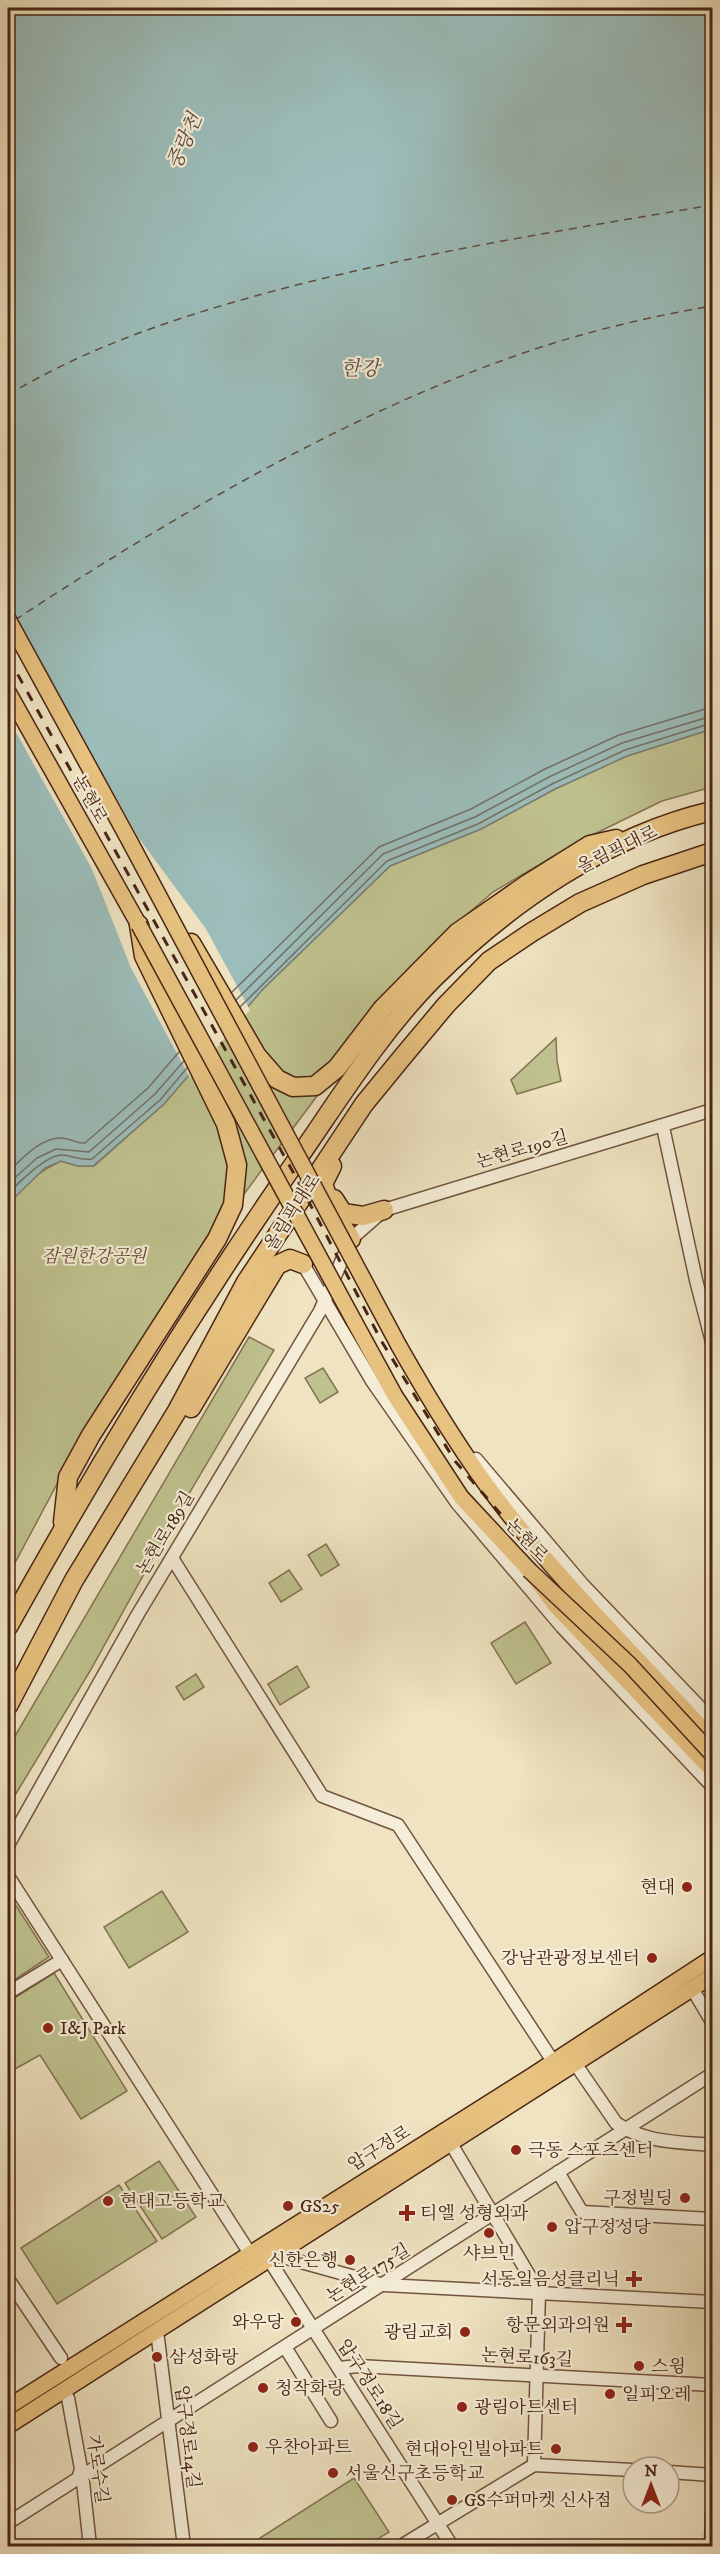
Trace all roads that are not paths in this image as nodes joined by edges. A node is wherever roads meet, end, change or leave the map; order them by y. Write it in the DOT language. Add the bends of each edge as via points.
graph roads {
  1 [pos="8,619"];
  2 [pos="8,692"];
  3 [pos="712,811"];
  4 [pos="644,833"];
  5 [pos="712,852"];
  6 [pos="166,911"];
  7 [pos="139,926"];
  8 [pos="364,1104"];
  9 [pos="712,1110"];
  10 [pos="663,1127"];
  11 [pos="323,1184"];
  12 [pos="384,1210"];
  13 [pos="351,1239"];
  14 [pos="303,1264"];
  15 [pos="324,1301"];
  16 [pos="712,1342"];
  17 [pos="62,1530"];
  18 [pos="172,1558"];
  19 [pos="529,1570"];
  20 [pos="74,1580"];
  21 [pos="578,1592"];
  22 [pos="8,1627"];
  23 [pos="8,1706"];
  24 [pos="712,1720"];
  25 [pos="712,1728"];
  26 [pos="712,1739"];
  27 [pos="712,1754"];
  28 [pos="712,1770"];
  29 [pos="712,1786"];
  30 [pos="8,1845"];
  31 [pos="8,1876"];
  32 [pos="712,1958"];
  33 [pos="62,1960"];
  34 [pos="712,1976"];
  35 [pos="693,1990"];
  36 [pos="8,1993"];
  37 [pos="712,2022"];
  38 [pos="571,2058"];
  39 [pos="556,2067"];
  40 [pos="712,2074"];
  41 [pos="626,2130"];
  42 [pos="450,2142"];
  43 [pos="712,2145"];
  44 [pos="558,2172"];
  45 [pos="494,2213"];
  46 [pos="712,2219"];
  47 [pos="249,2252"];
  48 [pos="274,2257"];
  49 [pos="8,2278"];
  50 [pos="384,2285"];
  51 [pos="539,2292"];
  52 [pos="712,2302"];
  53 [pos="313,2329"];
  54 [pos="157,2331"];
  55 [pos="285,2347"];
  56 [pos="63,2365"];
  57 [pos="339,2368"];
  58 [pos="537,2375"];
  59 [pos="712,2385"];
  60 [pos="69,2393"];
  61 [pos="8,2407"];
  62 [pos="166,2421"];
  63 [pos="331,2421"];
  64 [pos="8,2426"];
  65 [pos="534,2464"];
  66 [pos="621,2469"];
  67 [pos="681,2473"];
  68 [pos="712,2475"];
  69 [pos="79,2476"];
  70 [pos="712,2514"];
  71 [pos="8,2523"];
  72 [pos="437,2523"];
  73 [pos="90,2547"];
  74 [pos="184,2547"];
  75 [pos="402,2547"];
  76 [pos="452,2547"];
  77 [pos="711,2547"];
  1 -- 6 [label="main road, 논현로, bridge"];
  2 -- 7 [label="main road, 논현로"];
  3 -- 4 [label="highway, 올림픽대로"];
  4 -- 6 [label="highway, bridge" via="590,845 457,933 383,1008 337,1068 315,1086 293,1087 277,1079 257,1056 182,927"];
  4 -- 17 [label="highway, 올림픽대로" via="563,876 471,943 400,1018 233,1252 157,1369"];
  5 -- 8 [label="highway, 올림픽대로" via="643,875 580,903 489,961 446,1005"];
  6 -- 21 [label="main road, 논현로, bridge" via="445,1426 498,1501"];
  7 -- 17 [label="highway" via="144,956 226,1124 237,1165 233,1205 217,1239 68,1477"];
  7 -- 19 [label="main road, 논현로, bridge" via="395,1396 443,1471 482,1521"];
  8 -- 11 [label="highway"];
  8 -- 20 [label="highway, 올림픽대로" via="246,1281 177,1411"];
  9 -- 10 [label="street, 논현로190길"];
  10 -- 12 [label="street, 논현로190길"];
  10 -- 16 [label="street"];
  11 -- 12 [label="highway" via="343,1213 363,1216"];
  11 -- 13 [label="highway" via="333,1212"];
  12 -- 13 [label="street, 논현로190길"];
  13 -- 15 [label="street, 논현로189길"];
  13 -- 24 [label="street" via="398,1334 467,1448 583,1585"];
  14 -- 15 [label="street"];
  14 -- 20 [label="highway" via="290,1259 278,1265 130,1510"];
  15 -- 18 [label="street, 논현로189길"];
  15 -- 29 [label="street" via="372,1381 457,1503 562,1627"];
  17 -- 22 [label="highway, 올림픽대로"];
  18 -- 30 [label="street, 논현로189길"];
  18 -- 39 [label="street" via="322,1796 398,1825"];
  19 -- 27 [label="main road, 논현로, bridge" via="630,1665"];
  19 -- 28 [label="main road, bridge" via="555,1605"];
  20 -- 23 [label="highway, 올림픽대로"];
  21 -- 25 [label="main road"];
  21 -- 26 [label="main road, 논현로"];
  31 -- 33 [label="street"];
  32 -- 38 [label="main road, 압구정로"];
  33 -- 36 [label="street"];
  33 -- 47 [label="street"];
  34 -- 35 [label="main road, 압구정로"];
  35 -- 37 [label="street"];
  35 -- 38 [label="main road, 압구정로"];
  38 -- 39 [label="main road, 압구정로"];
  38 -- 41 [label="street" via="616,2123"];
  39 -- 42 [label="main road, 압구정로"];
  39 -- 47 [label="main road, 압구정로"];
  40 -- 41 [label="street, 논현로175길"];
  41 -- 43 [label="street" via="647,2139"];
  41 -- 44 [label="street, 논현로175길"];
  42 -- 45 [label="street"];
  42 -- 48 [label="main road, 압구정로"];
  44 -- 45 [label="street, 논현로175길"];
  44 -- 46 [label="street" via="582,2212"];
  45 -- 50 [label="street, 논현로175길"];
  45 -- 51 [label="street"];
  47 -- 48 [label="street"];
  47 -- 56 [label="main road, 압구정로"];
  48 -- 50 [label="street"];
  48 -- 53 [label="street, 압구정로18길"];
  48 -- 54 [label="main road, 압구정로"];
  49 -- 56 [label="street"];
  50 -- 51 [label="street"];
  50 -- 53 [label="street, 논현로175길"];
  51 -- 52 [label="street"];
  51 -- 58 [label="street"];
  53 -- 55 [label="street, 논현로175길"];
  53 -- 57 [label="street, 압구정로18길"];
  54 -- 60 [label="main road, 압구정로"];
  54 -- 62 [label="street, 압구정로14길"];
  55 -- 62 [label="street, 논현로175길"];
  55 -- 63 [label="street"];
  56 -- 60 [label="main road"];
  56 -- 61 [label="main road, 압구정로"];
  57 -- 58 [label="street, 논현로163길"];
  57 -- 72 [label="street, 압구정로18길"];
  58 -- 59 [label="street, 논현로163길"];
  58 -- 65 [label="street"];
  60 -- 64 [label="main road, 압구정로"];
  60 -- 69 [label="street, 가로수길"];
  62 -- 69 [label="street, 논현로175길"];
  62 -- 74 [label="street, 압구정로14길"];
  65 -- 66 [label="street"];
  65 -- 72 [label="street"];
  67 -- 68 [label="street"];
  69 -- 71 [label="street, 논현로175길"];
  69 -- 73 [label="street, 가로수길" via="83,2482"];
  70 -- 77 [label="street"];
  72 -- 75 [label="street"];
  72 -- 76 [label="street, 압구정로18길"];
}
